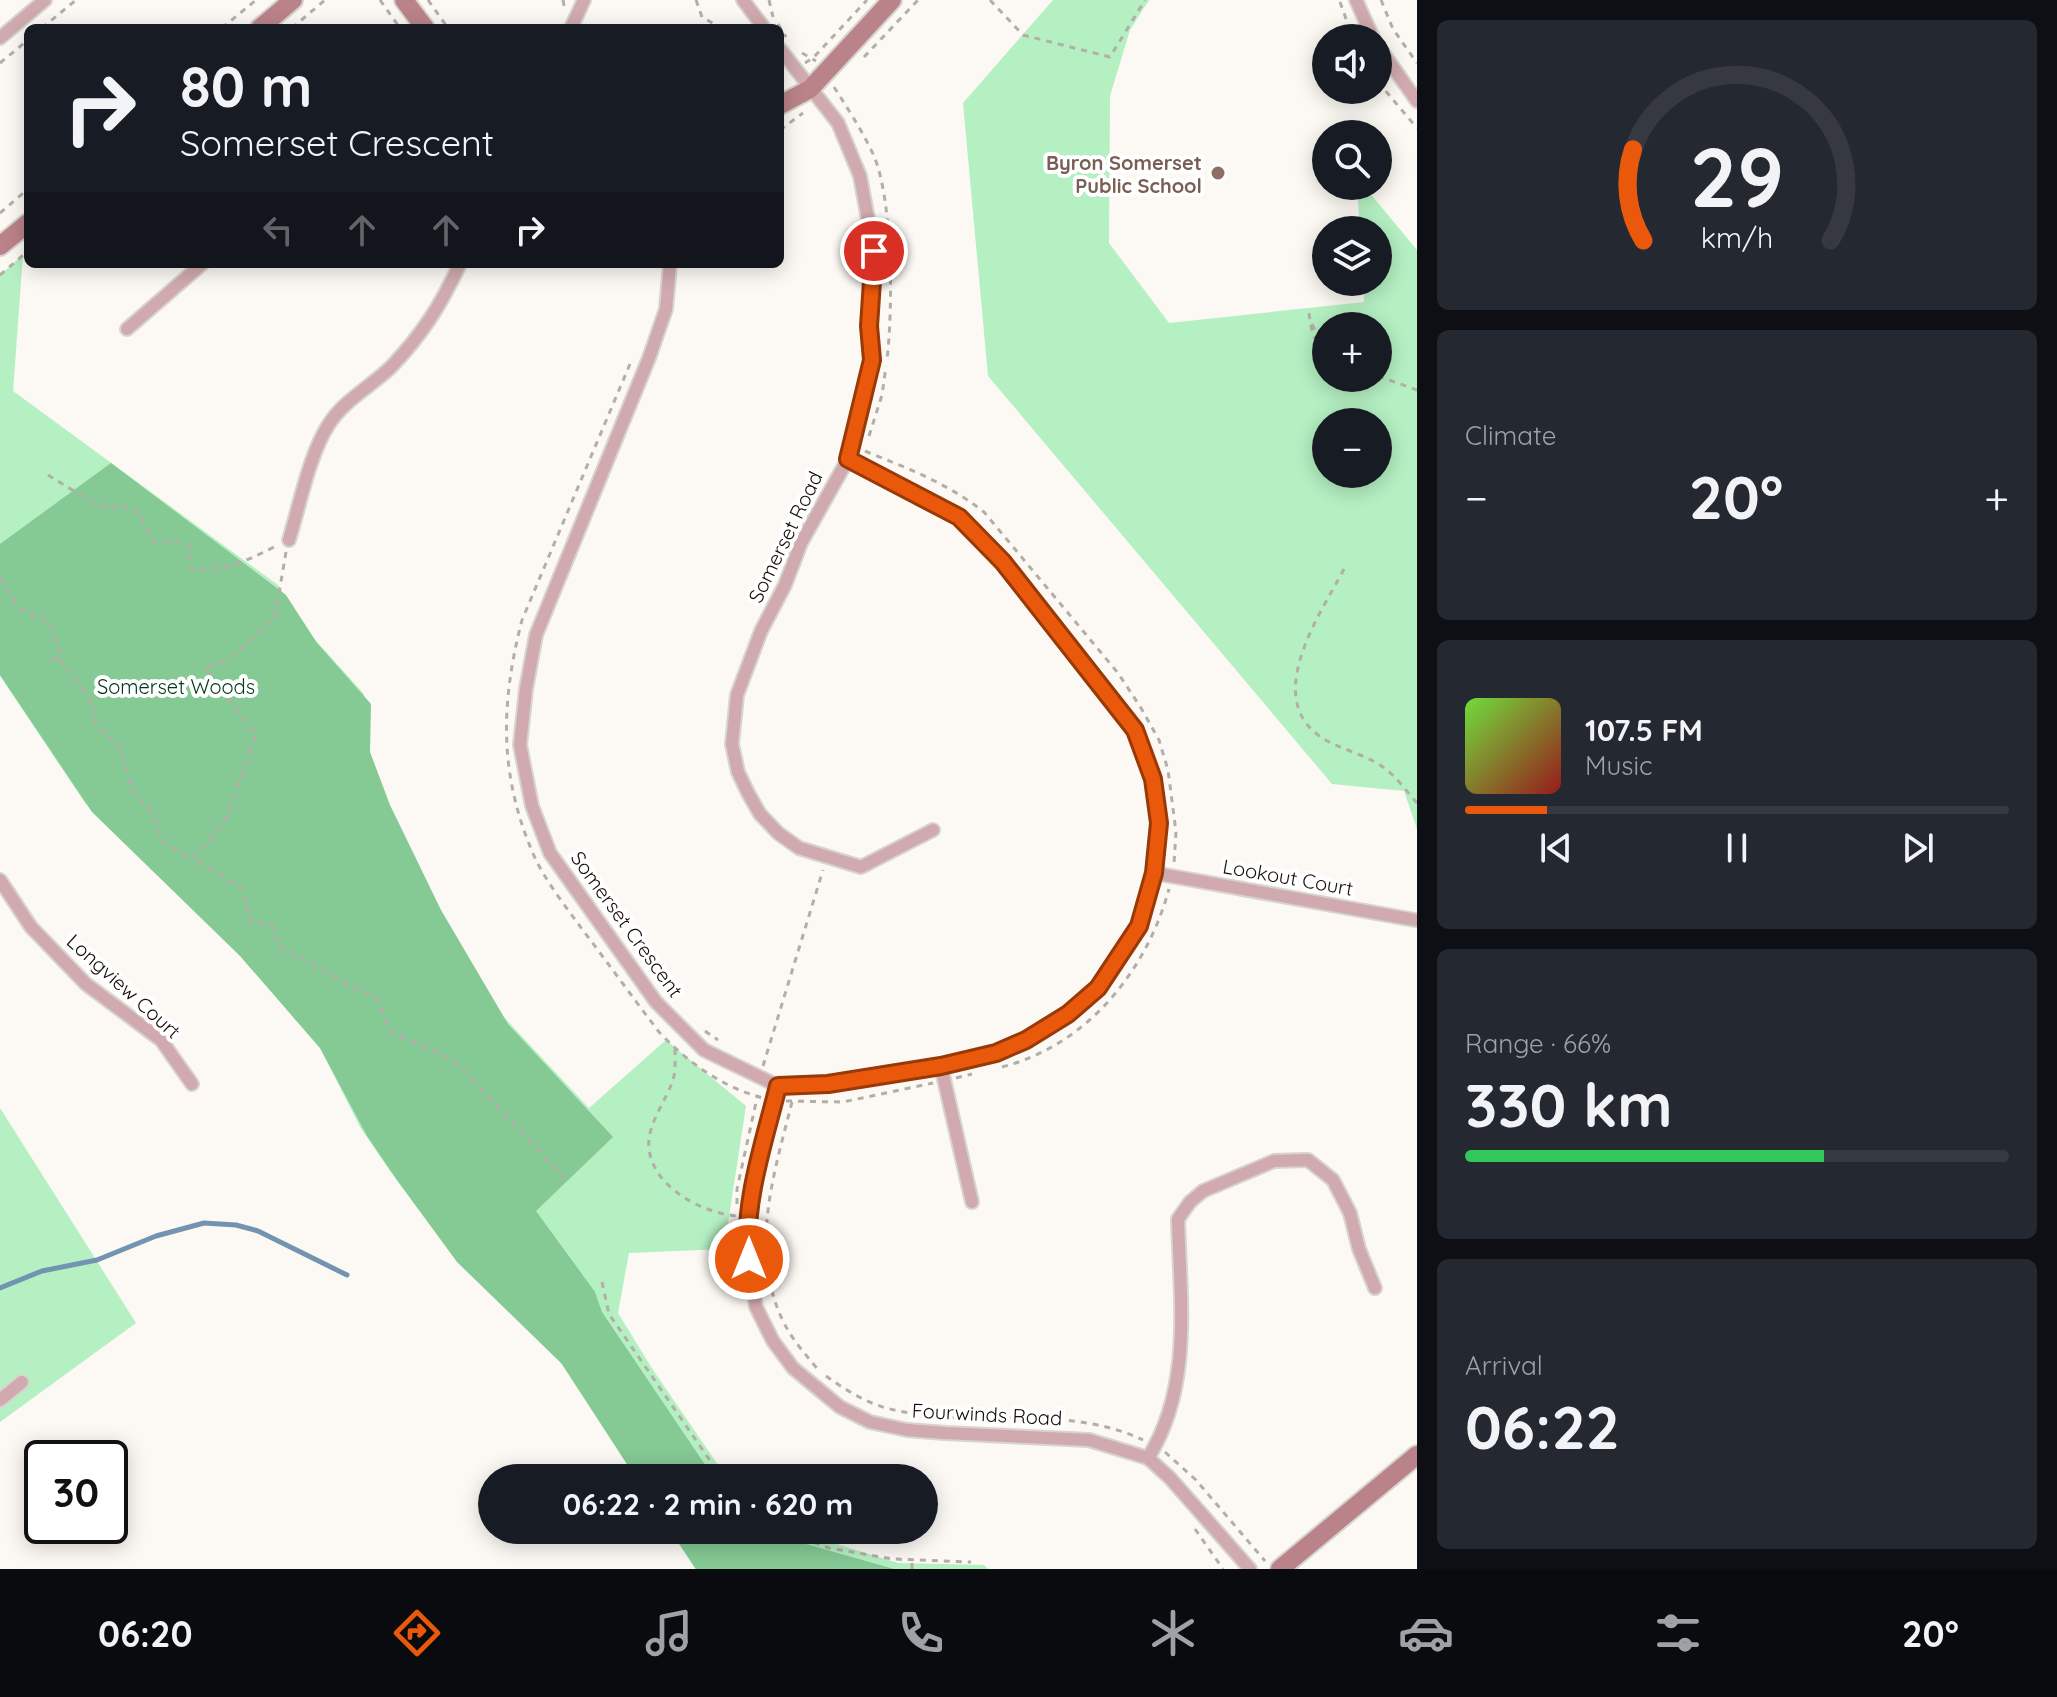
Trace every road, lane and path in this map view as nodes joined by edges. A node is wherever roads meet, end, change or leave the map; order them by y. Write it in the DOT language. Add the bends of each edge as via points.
graph roads {
  1 [pos="45,0"];
  2 [pos="76,0"];
  3 [pos="256,0"];
  4 [pos="293,0"];
  5 [pos="325,0"];
  6 [pos="380,0"];
  7 [pos="404,0"];
  8 [pos="428,0"];
  9 [pos="584,0"];
  10 [pos="696,0"];
  11 [pos="743,0"];
  12 [pos="769,0"];
  13 [pos="867,0"];
  14 [pos="892,0"];
  15 [pos="918,0"];
  16 [pos="990,0"];
  17 [pos="1145,0"];
  18 [pos="1356,0"];
  19 [pos="1381,0"];
  20 [pos="1340,2"];
  21 [pos="47,24"];
  22 [pos="227,24"];
  23 [pos="265,24"];
  24 [pos="297,24"];
  25 [pos="397,24"];
  26 [pos="422,24"];
  27 [pos="445,24"];
  28 [pos="573,24"];
  29 [pos="714,24"];
  30 [pos="761,24"];
  31 [pos="776,24"];
  32 [pos="1348,24"];
  33 [pos="1367,24"];
  34 [pos="0,38"];
  35 [pos="24,43"];
  36 [pos="784,44"];
  37 [pos="795,51"];
  38 [pos="0,63"];
  39 [pos="1417,63"];
  40 [pos="819,65"];
  41 [pos="856,66"];
  42 [pos="1392,66"];
  43 [pos="796,70"];
  44 [pos="810,89"];
  45 [pos="1392,99"];
  46 [pos="1417,101"];
  47 [pos="784,103"];
  48 [pos="1417,128"];
  49 [pos="24,192"];
  50 [pos="0,213"];
  51 [pos="24,226"];
  52 [pos="0,246"];
  53 [pos="24,254"];
  54 [pos="197,268"];
  55 [pos="457,268"];
  56 [pos="670,268"];
  57 [pos="0,275"];
  58 [pos="127,329"];
  59 [pos="635,353"];
  60 [pos="1326,355"];
  61 [pos="1392,382"];
  62 [pos="1417,390"];
  63 [pos="869,437"];
  64 [pos="864,451"];
  65 [pos="848,459"];
  66 [pos="48,475"];
  67 [pos="289,540"];
  68 [pos="1344,569"];
  69 [pos="0,578"];
  70 [pos="1417,803"];
  71 [pos="933,830"];
  72 [pos="193,859"];
  73 [pos="824,866"];
  74 [pos="1174,867"];
  75 [pos="1154,873"];
  76 [pos="0,880"];
  77 [pos="1415,920"];
  78 [pos="701,1027"];
  79 [pos="723,1044"];
  80 [pos="675,1049"];
  81 [pos="941,1066"];
  82 [pos="762,1069"];
  83 [pos="192,1084"];
  84 [pos="778,1086"];
  85 [pos="757,1097"];
  86 [pos="775,1100"];
  87 [pos="567,1181"];
  88 [pos="972,1202"];
  89 [pos="737,1216"];
  90 [pos="735,1226"];
  91 [pos="602,1282"];
  92 [pos="1375,1288"];
  93 [pos="22,1382"];
  94 [pos="0,1400"];
  95 [pos="1150,1442"];
  96 [pos="1417,1455"];
  97 [pos="1148,1458"];
  98 [pos="712,1464"];
  99 [pos="1191,1523"];
  100 [pos="818,1544"];
  101 [pos="912,1560"];
  102 [pos="971,1562"];
  103 [pos="912,1569"];
  104 [pos="1223,1569"];
  105 [pos="1250,1569"];
  106 [pos="1271,1569"];
  107 [pos="1280,1569"];
  1 -- 34 [label="street"];
  2 -- 21 [label="path"];
  3 -- 22 [label="path"];
  4 -- 23 [label="street"];
  5 -- 24 [label="path"];
  6 -- 25 [label="path"];
  7 -- 26 [label="street"];
  8 -- 27 [label="path"];
  9 -- 28 [label="street"];
  10 -- 29 [label="path" via="702,17"];
  11 -- 30 [label="street"];
  12 -- 31 [label="path"];
  13 -- 40 [label="path"];
  14 -- 40 [label="street"];
  15 -- 41 [label="path"];
  16 -- 17 [label="path" via="1023,35 1110,57"];
  18 -- 33 [label="street"];
  19 -- 39 [label="path"];
  20 -- 32 [label="path"];
  35 -- 38 [label="path"];
  36 -- 43 [label="street, Somerset Road"];
  37 -- 40 [label="path"];
  40 -- 43 [label="path"];
  40 -- 44 [label="street"];
  40 -- 63 [label="path" via="875,158 884,192 889,344"];
  42 -- 46 [label="street"];
  43 -- 44 [label="street, Somerset Road"];
  44 -- 47 [label="street"];
  44 -- 65 [label="street, Somerset Road" via="838,123 860,176 874,251 872,360"];
  45 -- 48 [label="path"];
  49 -- 50 [label="path"];
  51 -- 52 [label="street"];
  53 -- 57 [label="path"];
  54 -- 58 [label="street"];
  55 -- 67 [label="street" via="426,326 330,422 318,444"];
  56 -- 84 [label="street, Somerset Crescent" via="666,309 649,358 536,635 520,745 532,806 550,853 656,1002 704,1050"];
  59 -- 80 [label="path" via="522,620 510,665 505,749 516,806 536,860"];
  60 -- 60 [label="path" via="1317,346 1309,313 1314,333"];
  61 -- 62 [label="path"];
  64 -- 74 [label="path" via="931,477 984,512 1118,673 1159,740 1168,770 1176,832"];
  65 -- 71 [label="street, Somerset Road" via="801,543 737,695 732,744 738,772 760,814 778,833 827,858 861,867"];
  65 -- 75 [label="street, Somerset Crescent" via="959,517 1003,562 1135,730 1153,779 1159,823"];
  66 -- 67 [label="path" via="98,506 133,507 152,541 179,541 191,547 189,566 197,570 239,564"];
  67 -- 72 [label="path" via="275,617 229,660 205,668 256,735 225,821"];
  68 -- 70 [label="path" via="1298,662 1294,696 1302,719 1319,736 1387,770"];
  69 -- 72 [label="path" via="19,608 50,623 61,654 52,660 63,662 95,706 95,725 120,747 132,790 150,811 164,843"];
  72 -- 87 [label="path" via="242,888 251,922 271,924 280,947 377,999 391,1032 454,1060"];
  73 -- 82 [label="path"];
  75 -- 77 [label="street, Lookout Court"];
  75 -- 81 [label="street, Somerset Crescent" via="1139,926 1098,988 1026,1040"];
  76 -- 83 [label="street, Longview Court" via="31,927 86,984 161,1040"];
  78 -- 79 [label="path"];
  80 -- 85 [label="path" via="720,1080"];
  80 -- 89 [label="path" via="673,1079 649,1148 673,1191 705,1208"];
  81 -- 84 [label="street, Somerset Crescent" via="828,1084"];
  81 -- 88 [label="street"];
  84 -- 86 [label="street, Fourwinds Road"];
  85 -- 86 [label="path"];
  85 -- 89 [label="path" via="737,1189"];
  86 -- 95 [label="path" via="792,1102 764,1238 771,1289 784,1323 822,1374 885,1407 924,1414 1083,1422"];
  86 -- 97 [label="street, Fourwinds Road" via="746,1235 756,1307 793,1368 840,1407 870,1422 907,1430 1089,1440"];
  89 -- 90 [label="path"];
  91 -- 98 [label="path" via="609,1314"];
  92 -- 95 [label="street" via="1333,1180 1308,1160 1274,1161 1203,1191 1178,1219 1181,1358 1166,1427"];
  93 -- 94 [label="street"];
  95 -- 97 [label="street"];
  95 -- 106 [label="path" via="1196,1480"];
  96 -- 107 [label="street"];
  97 -- 105 [label="street, Fourwinds Road"];
  99 -- 104 [label="path"];
  100 -- 101 [label="path"];
  101 -- 102 [label="path"];
  101 -- 103 [label="path"];
}
